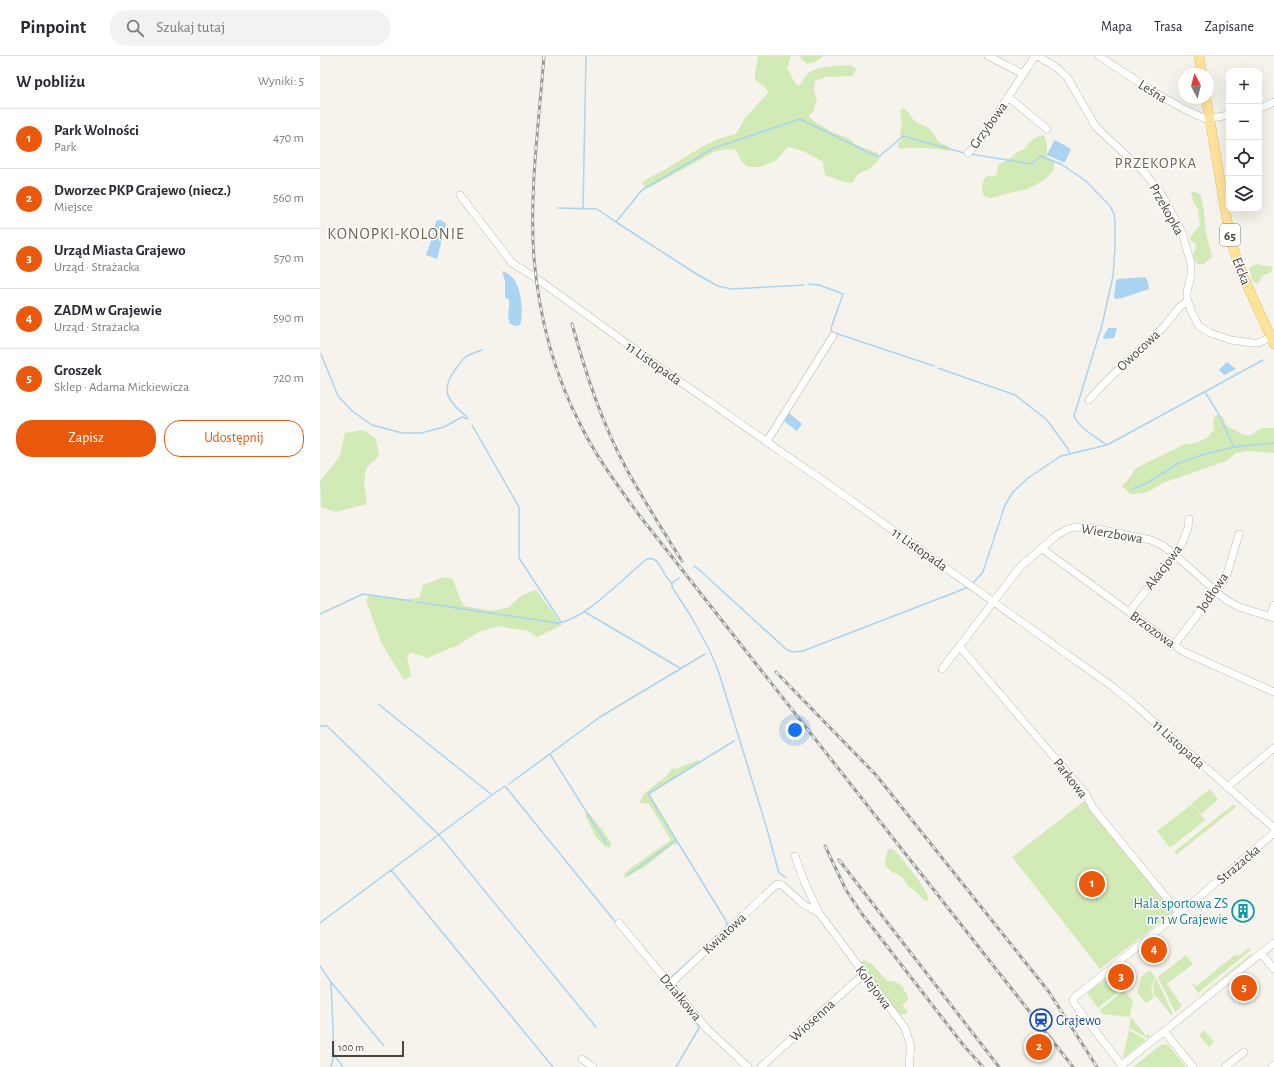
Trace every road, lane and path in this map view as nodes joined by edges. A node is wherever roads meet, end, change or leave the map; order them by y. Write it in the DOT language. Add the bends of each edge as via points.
graph roads {
  1 [pos="988,56"];
  2 [pos="1037,56"];
  3 [pos="1098,56"];
  4 [pos="1199,56"];
  5 [pos="1201,68"];
  6 [pos="1023,74"];
  7 [pos="1008,97"];
  8 [pos="1274,102"];
  9 [pos="1207,104"];
  10 [pos="1262,108"];
  11 [pos="1226,116"];
  12 [pos="1210,119"];
  13 [pos="1047,129"];
  14 [pos="968,153"];
  15 [pos="460,195"];
  16 [pos="1187,302"];
  17 [pos="833,336"];
  18 [pos="1272,341"];
  19 [pos="1089,400"];
  20 [pos="767,441"];
  21 [pos="1189,519"];
  22 [pos="1239,534"];
  23 [pos="1041,548"];
  24 [pos="1175,555"];
  25 [pos="1215,591"];
  26 [pos="993,601"];
  27 [pos="1274,605"];
  28 [pos="1130,612"];
  29 [pos="1272,618"];
  30 [pos="1174,645"];
  31 [pos="959,646"];
  32 [pos="942,669"];
  33 [pos="1274,692"];
  34 [pos="1274,748"];
  35 [pos="1228,787"];
  36 [pos="1274,828"];
  37 [pos="1274,833"];
  38 [pos="795,856"];
  39 [pos="780,884"];
  40 [pos="819,913"];
  41 [pos="1180,913"];
  42 [pos="619,923"];
  43 [pos="1274,943"];
  44 [pos="1261,953"];
  45 [pos="1274,969"];
  46 [pos="864,974"];
  47 [pos="670,984"];
  48 [pos="1164,1031"];
  49 [pos="1244,1052"];
  50 [pos="582,1059"];
  51 [pos="1122,1066"];
  52 [pos="593,1067"];
  53 [pos="748,1067"];
  54 [pos="761,1067"];
  55 [pos="910,1067"];
  56 [pos="1193,1067"];
  57 [pos="1225,1067"];
  1 -- 6 [label="street"];
  2 -- 6 [label="street, Grzybowa"];
  2 -- 16 [label="street, Przekopka" via="1068,77 1096,127 1143,171 1160,192 1182,232 1191,264"];
  3 -- 12 [label="street, Leśna" via="1163,98"];
  4 -- 5 [label="main road"];
  6 -- 7 [label="street, Grzybowa"];
  7 -- 13 [label="street, Grzybowa"];
  7 -- 14 [label="street, Grzybowa" via="979,142"];
  8 -- 10 [label="street"];
  9 -- 12 [label="main road, 65"];
  11 -- 12 [label="street"];
  12 -- 18 [label="main road, Ełcka / 65" via="1225,213 1233,245 1247,285"];
  15 -- 20 [label="street, 11 Listopada" via="512,263"];
  16 -- 18 [label="street" via="1199,326 1218,337 1252,343"];
  16 -- 19 [label="street, Owocowa" via="1181,304 1158,334 1103,383"];
  17 -- 20 [label="street"];
  20 -- 26 [label="street, 11 Listopada"];
  21 -- 24 [label="street, Akacjowa" via="1184,539"];
  22 -- 25 [label="street, Jodłowa" via="1227,574"];
  23 -- 24 [label="street, Wierzbowa" via="1063,531 1081,526 1151,540"];
  23 -- 26 [label="street, Wierzbowa" via="1015,572"];
  23 -- 28 [label="street, Brzozowa"];
  24 -- 25 [label="street, Wierzbowa"];
  24 -- 28 [label="street, Akacjowa"];
  25 -- 29 [label="street, Wierzbowa" via="1235,605"];
  25 -- 30 [label="street, Jodłowa"];
  26 -- 31 [label="street, Wierzbowa"];
  26 -- 35 [label="street, 11 Listopada" via="1113,687"];
  27 -- 29 [label="street"];
  28 -- 30 [label="street, Brzozowa"];
  30 -- 33 [label="street, Brzozowa" via="1191,656"];
  31 -- 32 [label="street, Wierzbowa"];
  31 -- 41 [label="street, Parkowa" via="1085,793 1092,808"];
  34 -- 35 [label="street"];
  35 -- 36 [label="street, 11 Listopada"];
  37 -- 41 [label="street, Strażacka"];
  38 -- 40 [label="street, Kolejowa"];
  39 -- 40 [label="street, Kolejowa" via="803,904"];
  39 -- 47 [label="street, Kwiatowa" via="777,884"];
  40 -- 46 [label="street, Kolejowa"];
  41 -- 51 [label="street, Strażacka" via="1074,998"];
  42 -- 47 [label="street, Działkowa"];
  43 -- 44 [label="street"];
  44 -- 45 [label="street"];
  44 -- 48 [label="street"];
  46 -- 54 [label="street, Wiosenna"];
  46 -- 55 [label="street, Kolejowa" via="905,1028 911,1047"];
  47 -- 53 [label="street, Działkowa" via="707,1029"];
  48 -- 51 [label="street"];
  48 -- 56 [label="street"];
  49 -- 57 [label="street"];
  50 -- 52 [label="street"];
}
